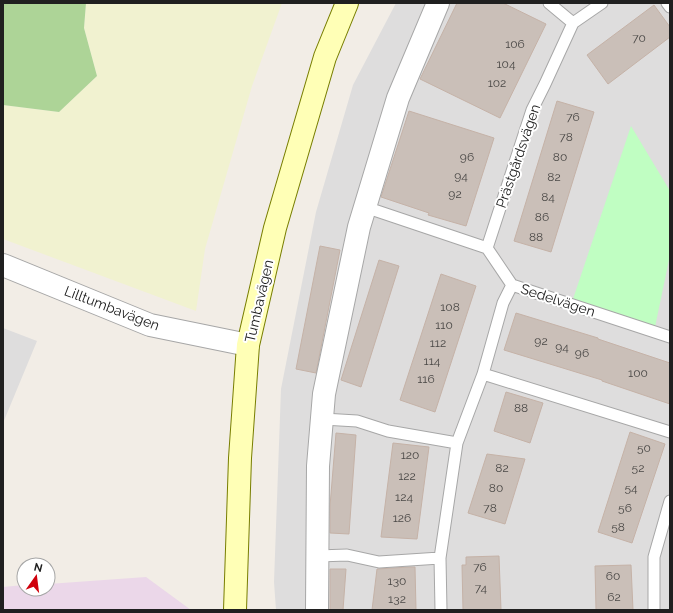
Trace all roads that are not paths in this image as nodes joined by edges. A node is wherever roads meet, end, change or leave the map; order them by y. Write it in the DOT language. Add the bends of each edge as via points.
graph roads {
  1 [pos="347,3"];
  2 [pos="438,3"];
  3 [pos="549,3"];
  4 [pos="602,3"];
  5 [pos="668,3"];
  6 [pos="670,7"];
  7 [pos="573,23"];
  8 [pos="365,207"];
  9 [pos="487,248"];
  10 [pos="3,265"];
  11 [pos="512,285"];
  12 [pos="670,337"];
  13 [pos="248,345"];
  14 [pos="483,374"];
  15 [pos="323,419"];
  16 [pos="670,432"];
  17 [pos="457,443"];
  18 [pos="670,501"];
  19 [pos="318,556"];
  20 [pos="440,558"];
  21 [pos="235,610"];
  22 [pos="317,610"];
  23 [pos="440,610"];
  24 [pos="654,610"];
  1 -- 13 [label="main road, Tumbavägen" via="325,57 277,221"];
  2 -- 8 [label="street" via="398,98"];
  3 -- 7 [label="lane"];
  4 -- 7 [label="lane"];
  5 -- 6 [label="lane"];
  7 -- 9 [label="lane, Prästgårdsvägen" via="532,110"];
  8 -- 9 [label="lane"];
  8 -- 15 [label="street" via="324,394"];
  9 -- 11 [label="lane"];
  10 -- 13 [label="street, Lilltumbavägen" via="150,325"];
  11 -- 12 [label="lane, Sedelvägen"];
  11 -- 14 [label="lane, Sedelvägen" via="503,303"];
  13 -- 21 [label="main road, Tumbavägen" via="240,458"];
  14 -- 16 [label="lane"];
  14 -- 17 [label="lane, Sedelvägen"];
  15 -- 17 [label="lane" via="357,421 388,431"];
  15 -- 19 [label="street" via="318,466"];
  17 -- 20 [label="lane, Sedelvägen"];
  18 -- 24 [label="lane" via="654,556"];
  19 -- 20 [label="lane" via="347,556 379,562"];
  19 -- 22 [label="street"];
  20 -- 23 [label="lane, Sedelvägen"];
}
